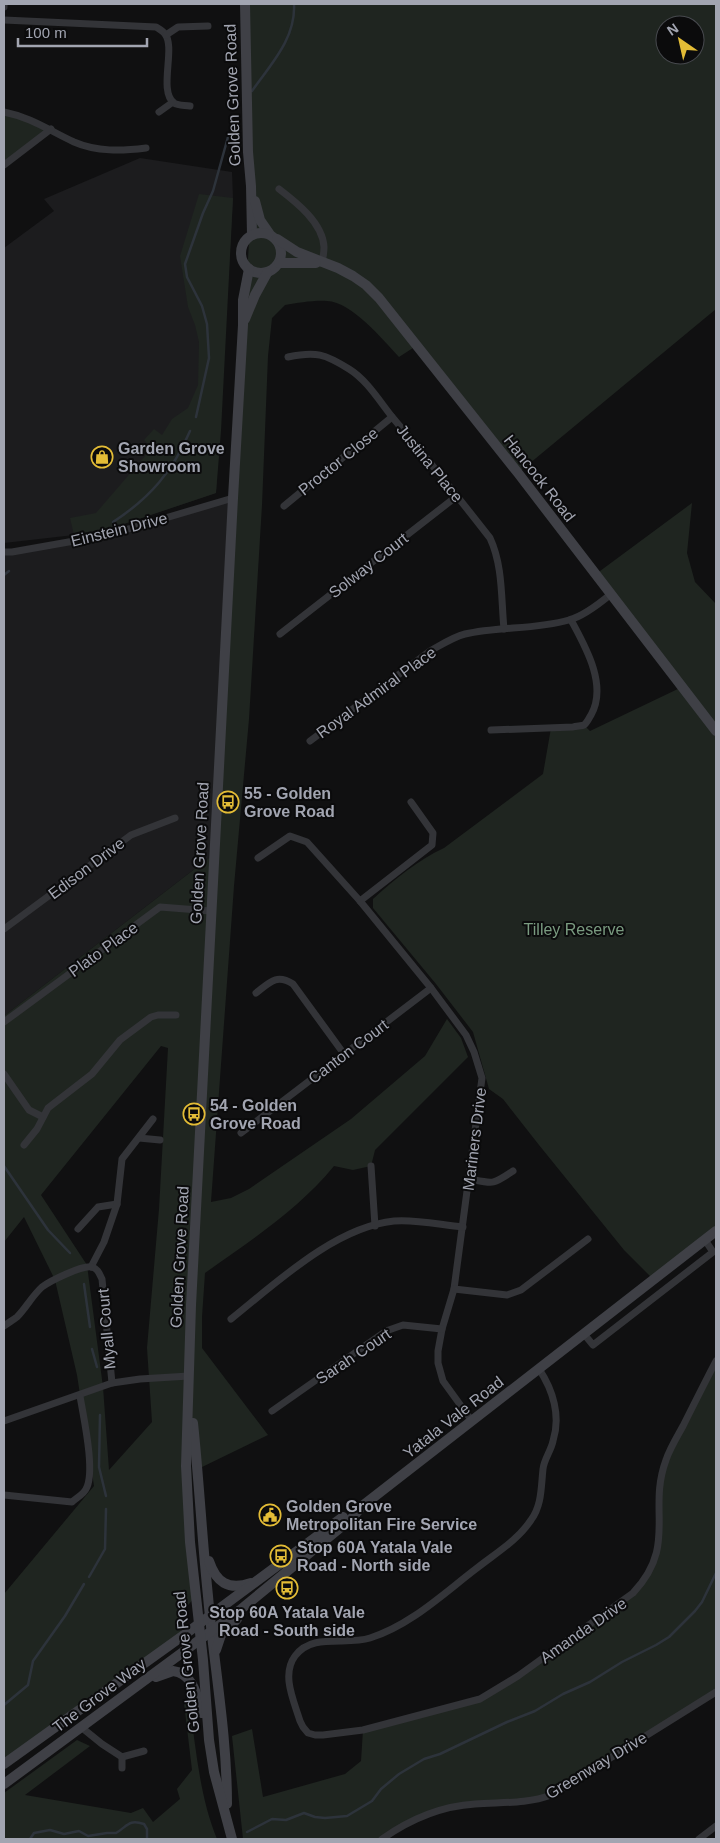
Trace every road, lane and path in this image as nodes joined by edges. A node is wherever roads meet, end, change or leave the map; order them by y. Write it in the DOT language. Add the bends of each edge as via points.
graph roads {
  1 [pos="245,4"];
  2 [pos="4,20"];
  3 [pos="208,26"];
  4 [pos="166,35"];
  5 [pos="173,102"];
  6 [pos="190,106"];
  7 [pos="4,112"];
  8 [pos="159,112"];
  9 [pos="51,129"];
  10 [pos="146,148"];
  11 [pos="4,165"];
  12 [pos="251,186"];
  13 [pos="279,189"];
  14 [pos="252,234"];
  15 [pos="273,236"];
  16 [pos="279,263"];
  17 [pos="322,263"];
  18 [pos="249,269"];
  19 [pos="267,272"];
  20 [pos="243,325"];
  21 [pos="288,357"];
  22 [pos="392,417"];
  23 [pos="457,496"];
  24 [pos="233,498"];
  25 [pos="284,506"];
  26 [pos="4,552"];
  27 [pos="612,594"];
  28 [pos="571,620"];
  29 [pos="504,629"];
  30 [pos="280,634"];
  31 [pos="491,730"];
  32 [pos="716,731"];
  33 [pos="310,741"];
  34 [pos="411,802"];
  35 [pos="175,818"];
  36 [pos="258,858"];
  37 [pos="360,901"];
  38 [pos="212,911"];
  39 [pos="4,929"];
  40 [pos="431,988"];
  41 [pos="256,993"];
  42 [pos="176,1015"];
  43 [pos="4,1022"];
  44 [pos="344,1054"];
  45 [pos="4,1074"];
  46 [pos="43,1117"];
  47 [pos="153,1119"];
  48 [pos="241,1134"];
  49 [pos="139,1138"];
  50 [pos="160,1140"];
  51 [pos="24,1144"];
  52 [pos="371,1166"];
  53 [pos="513,1171"];
  54 [pos="470,1178"];
  55 [pos="117,1204"];
  56 [pos="375,1226"];
  57 [pos="463,1227"];
  58 [pos="78,1230"];
  59 [pos="716,1231"];
  60 [pos="588,1239"];
  61 [pos="91,1267"];
  62 [pos="454,1289"];
  63 [pos="231,1319"];
  64 [pos="4,1326"];
  65 [pos="442,1329"];
  66 [pos="716,1361"];
  67 [pos="539,1369"];
  68 [pos="189,1379"];
  69 [pos="112,1383"];
  70 [pos="80,1396"];
  71 [pos="272,1411"];
  72 [pos="4,1421"];
  73 [pos="472,1421"];
  74 [pos="4,1496"];
  75 [pos="361,1507"];
  76 [pos="204,1548"];
  77 [pos="260,1578"];
  78 [pos="260,1594"];
  79 [pos="210,1616"];
  80 [pos="198,1625"];
  81 [pos="212,1630"];
  82 [pos="200,1638"];
  83 [pos="215,1654"];
  84 [pos="716,1692"];
  85 [pos="105,1709"];
  86 [pos="81,1727"];
  87 [pos="209,1740"];
  88 [pos="144,1751"];
  89 [pos="122,1757"];
  90 [pos="4,1764"];
  91 [pos="122,1768"];
  92 [pos="4,1784"];
  93 [pos="226,1817"];
  94 [pos="716,1826"];
  95 [pos="232,1839"];
  96 [pos="382,1839"];
  97 [pos="699,1839"];
  1 -- 12 [label="main road, Golden Grove Road"];
  2 -- 4 [label="street" via="156,27"];
  3 -- 4 [label="street" via="178,27"];
  4 -- 5 [label="street" via="169,48 167,75"];
  5 -- 6 [label="street"];
  5 -- 8 [label="street"];
  7 -- 9 [label="street" via="24,116"];
  9 -- 10 [label="street" via="88,146 120,151"];
  9 -- 11 [label="street"];
  12 -- 14 [label="main road, Golden Grove Road"];
  12 -- 15 [label="main road, Golden Grove Road" via="260,220"];
  13 -- 17 [label="street" via="296,203 320,232 324,246"];
  14 -- 15 [label="main road" via="263,232"];
  14 -- 18 [label="main road" via="242,244 241,251 241,258"];
  15 -- 16 [label="main road" via="282,251"];
  15 -- 17 [label="main road, Hancock Road" via="296,252"];
  16 -- 17 [label="main road, Hancock Road"];
  16 -- 19 [label="main road"];
  17 -- 27 [label="main road, Hancock Road" via="353,276 379,298"];
  18 -- 19 [label="main road"];
  18 -- 20 [label="main road, Golden Grove Road" via="243,300"];
  19 -- 20 [label="main road, Golden Grove Road"];
  20 -- 24 [label="main road, Golden Grove Road"];
  21 -- 22 [label="street, Justina Place" via="309,353 321,355 351,370"];
  22 -- 23 [label="street, Justina Place"];
  22 -- 25 [label="street, Proctor Close"];
  23 -- 29 [label="street, Justina Place" via="495,549"];
  23 -- 30 [label="street, Solway Court"];
  24 -- 26 [label="street, Einstein Drive" via="108,535"];
  24 -- 38 [label="main road, Golden Grove Road"];
  27 -- 28 [label="street, Royal Admiral Place"];
  27 -- 32 [label="main road, Hancock Road"];
  28 -- 29 [label="street, Royal Admiral Place"];
  28 -- 31 [label="street" via="589,656 596,679 596,702 588,720 584,725 573,727"];
  29 -- 33 [label="street, Royal Admiral Place" via="463,634 430,651"];
  34 -- 37 [label="street" via="433,833 432,845"];
  35 -- 39 [label="street, Edison Drive" via="131,835"];
  36 -- 37 [label="street, Mariners Drive" via="290,836 307,842"];
  37 -- 40 [label="street, Mariners Drive"];
  38 -- 43 [label="street, Plato Place" via="160,907"];
  38 -- 68 [label="main road, Golden Grove Road"];
  40 -- 44 [label="street, Canton Court"];
  40 -- 54 [label="street, Mariners Drive" via="466,1035 482,1078"];
  41 -- 44 [label="street" via="276,979 293,984"];
  42 -- 46 [label="street" via="151,1017 122,1038 92,1074 48,1108"];
  44 -- 48 [label="street, Canton Court"];
  45 -- 46 [label="street" via="29,1110"];
  46 -- 51 [label="street"];
  47 -- 49 [label="street"];
  49 -- 50 [label="street"];
  49 -- 55 [label="street" via="122,1160"];
  52 -- 56 [label="street"];
  53 -- 54 [label="street" via="490,1184"];
  54 -- 57 [label="street, Mariners Drive"];
  55 -- 58 [label="street" via="98,1207"];
  55 -- 61 [label="street"];
  56 -- 57 [label="street" via="394,1221"];
  56 -- 63 [label="street" via="348,1235 317,1252"];
  57 -- 62 [label="street, Mariners Drive"];
  59 -- 67 [label="main road, Yatala Vale Road"];
  60 -- 62 [label="street" via="520,1290 507,1295"];
  61 -- 64 [label="street, Myall Court" via="79,1269 43,1286 17,1317"];
  61 -- 69 [label="street, Myall Court" via="99,1272 102,1279"];
  62 -- 65 [label="street, Mariners Drive"];
  65 -- 71 [label="street, Sarah Court" via="403,1325 386,1331"];
  65 -- 73 [label="street, Mariners Drive" via="438,1351 440,1372"];
  66 -- 67 [label="street, Amanda Drive" via="666,1459 659,1490 660,1535 656,1558 646,1577 625,1600 480,1699 363,1730 315,1735 308,1732 300,1721 288,1678 296,1655 319,1641 370,1638 418,1614 515,1538 532,1519 538,1509 545,1462 556,1430 553,1395"];
  67 -- 73 [label="main road, Yatala Vale Road"];
  68 -- 69 [label="street" via="140,1378"];
  68 -- 76 [label="main road, Golden Grove Road"];
  68 -- 80 [label="main road, Golden Grove Road" via="187,1494"];
  69 -- 70 [label="street"];
  70 -- 72 [label="street"];
  70 -- 74 [label="street" via="89,1460 90,1478 86,1489 72,1502"];
  73 -- 75 [label="main road, Yatala Vale Road"];
  75 -- 77 [label="main road"];
  75 -- 78 [label="main road, Yatala Vale Road"];
  76 -- 77 [label="main road" via="214,1574 226,1584 244,1585"];
  76 -- 79 [label="main road, Golden Grove Road"];
  77 -- 79 [label="main road"];
  78 -- 81 [label="main road, Yatala Vale Road"];
  78 -- 83 [label="main road" via="221,1635"];
  79 -- 80 [label="main road, The Grove Way"];
  79 -- 81 [label="main road, Golden Grove Road"];
  80 -- 82 [label="main road, Golden Grove Road"];
  80 -- 90 [label="main road, The Grove Way"];
  81 -- 82 [label="main road, The Grove Way"];
  81 -- 83 [label="main road, Golden Grove Road"];
  82 -- 85 [label="main road, The Grove Way"];
  82 -- 87 [label="main road, Golden Grove Road"];
  83 -- 93 [label="main road, Golden Grove Road" via="227,1767"];
  84 -- 96 [label="street, Greenway Drive" via="551,1794 527,1801 474,1804 441,1810 400,1827"];
  85 -- 86 [label="main road, The Grove Way"];
  85 -- 87 [label="main road" via="165,1673 176,1671 187,1678 197,1695"];
  86 -- 89 [label="street"];
  86 -- 92 [label="main road, The Grove Way"];
  87 -- 93 [label="main road, Golden Grove Road"];
  88 -- 89 [label="street"];
  89 -- 91 [label="street"];
  93 -- 95 [label="main road, Golden Grove Road"];
  94 -- 97 [label="street"];
}
